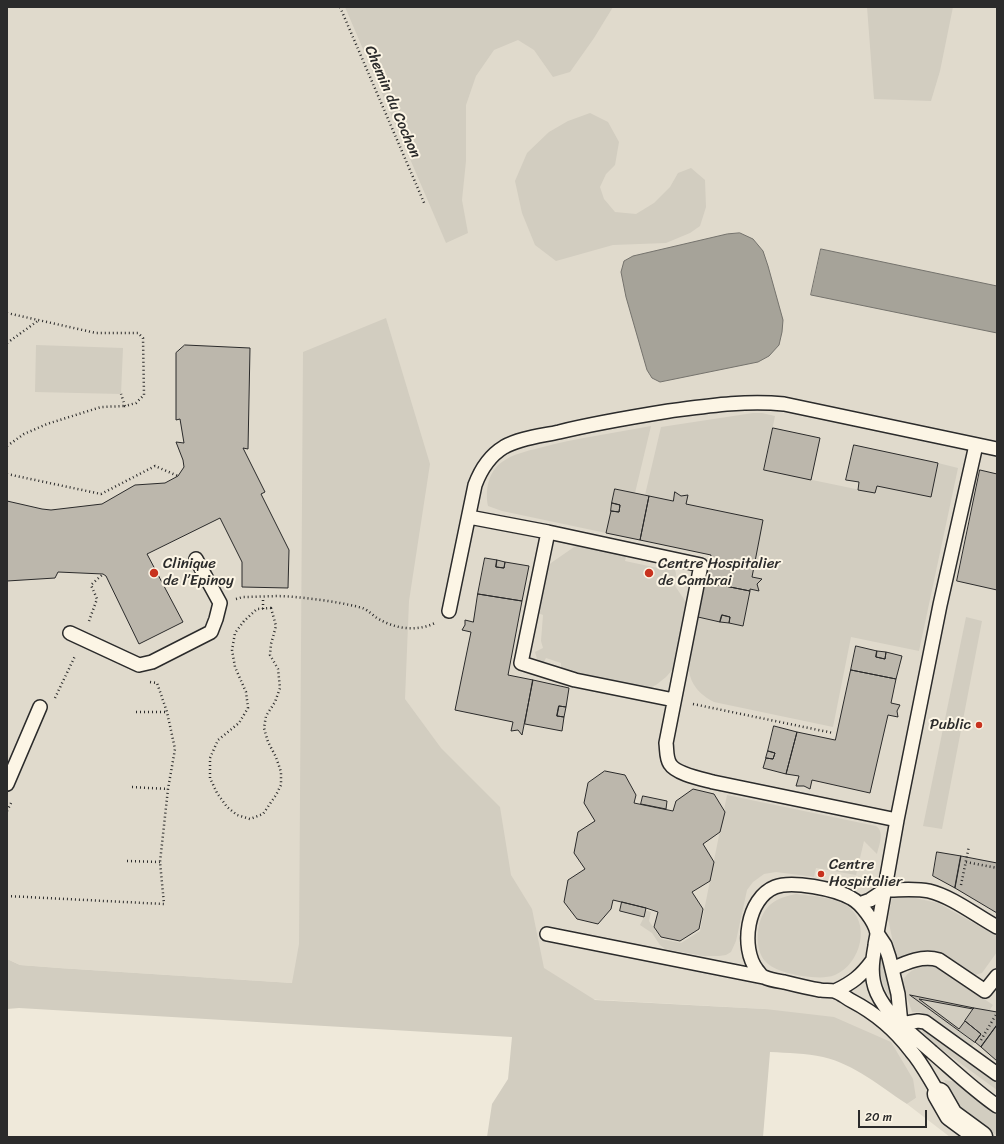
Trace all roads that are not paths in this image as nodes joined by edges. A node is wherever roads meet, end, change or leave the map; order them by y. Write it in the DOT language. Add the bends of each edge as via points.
graph roads {
  1 [pos="976,445"];
  2 [pos="997,450"];
  3 [pos="469,516"];
  4 [pos="548,532"];
  5 [pos="196,559"];
  6 [pos="449,611"];
  7 [pos="70,633"];
  8 [pos="674,700"];
  9 [pos="40,708"];
  10 [pos="7,784"];
  11 [pos="898,820"];
  12 [pos="885,890"];
  13 [pos="859,904"];
  14 [pos="997,927"];
  15 [pos="877,933"];
  16 [pos="547,934"];
  17 [pos="872,961"];
  18 [pos="892,969"];
  19 [pos="997,976"];
  20 [pos="763,977"];
  21 [pos="835,991"];
  22 [pos="901,1024"];
  23 [pos="997,1074"];
  24 [pos="938,1094"];
  25 [pos="997,1106"];
  26 [pos="981,1137"];
  1 -- 2 [label="lane"];
  1 -- 3 [label="lane" via="767,402 680,410 590,424 523,440 503,448 487,460 480,473"];
  1 -- 11 [label="lane" via="940,605"];
  3 -- 4 [label="lane"];
  3 -- 6 [label="lane"];
  4 -- 8 [label="lane" via="521,663 575,680"];
  4 -- 8 [label="lane" via="701,564"];
  5 -- 7 [label="lane" via="220,603 211,632 152,662 138,665"];
  8 -- 11 [label="lane" via="666,742 669,763 673,768 713,782"];
  9 -- 10 [label="lane"];
  11 -- 12 [label="lane"];
  12 -- 13 [label="lane"];
  12 -- 14 [label="lane" via="928,891 956,902"];
  12 -- 15 [label="lane"];
  13 -- 15 [label="lane" via="872,920"];
  13 -- 20 [label="lane" via="851,898 802,885 784,885 766,892 752,915 747,944 753,964"];
  15 -- 17 [label="lane"];
  15 -- 18 [label="lane" via="885,944"];
  16 -- 20 [label="lane"];
  17 -- 21 [label="lane" via="864,973"];
  17 -- 22 [label="lane" via="873,984 877,994"];
  18 -- 19 [label="lane" via="918,959 932,958 939,960 985,991"];
  18 -- 22 [label="lane"];
  20 -- 21 [label="lane"];
  21 -- 24 [label="lane" via="886,1024 912,1051"];
  22 -- 23 [label="lane" via="925,1022"];
  22 -- 25 [label="lane"];
  24 -- 26 [label="street" via="951,1115"];
}
